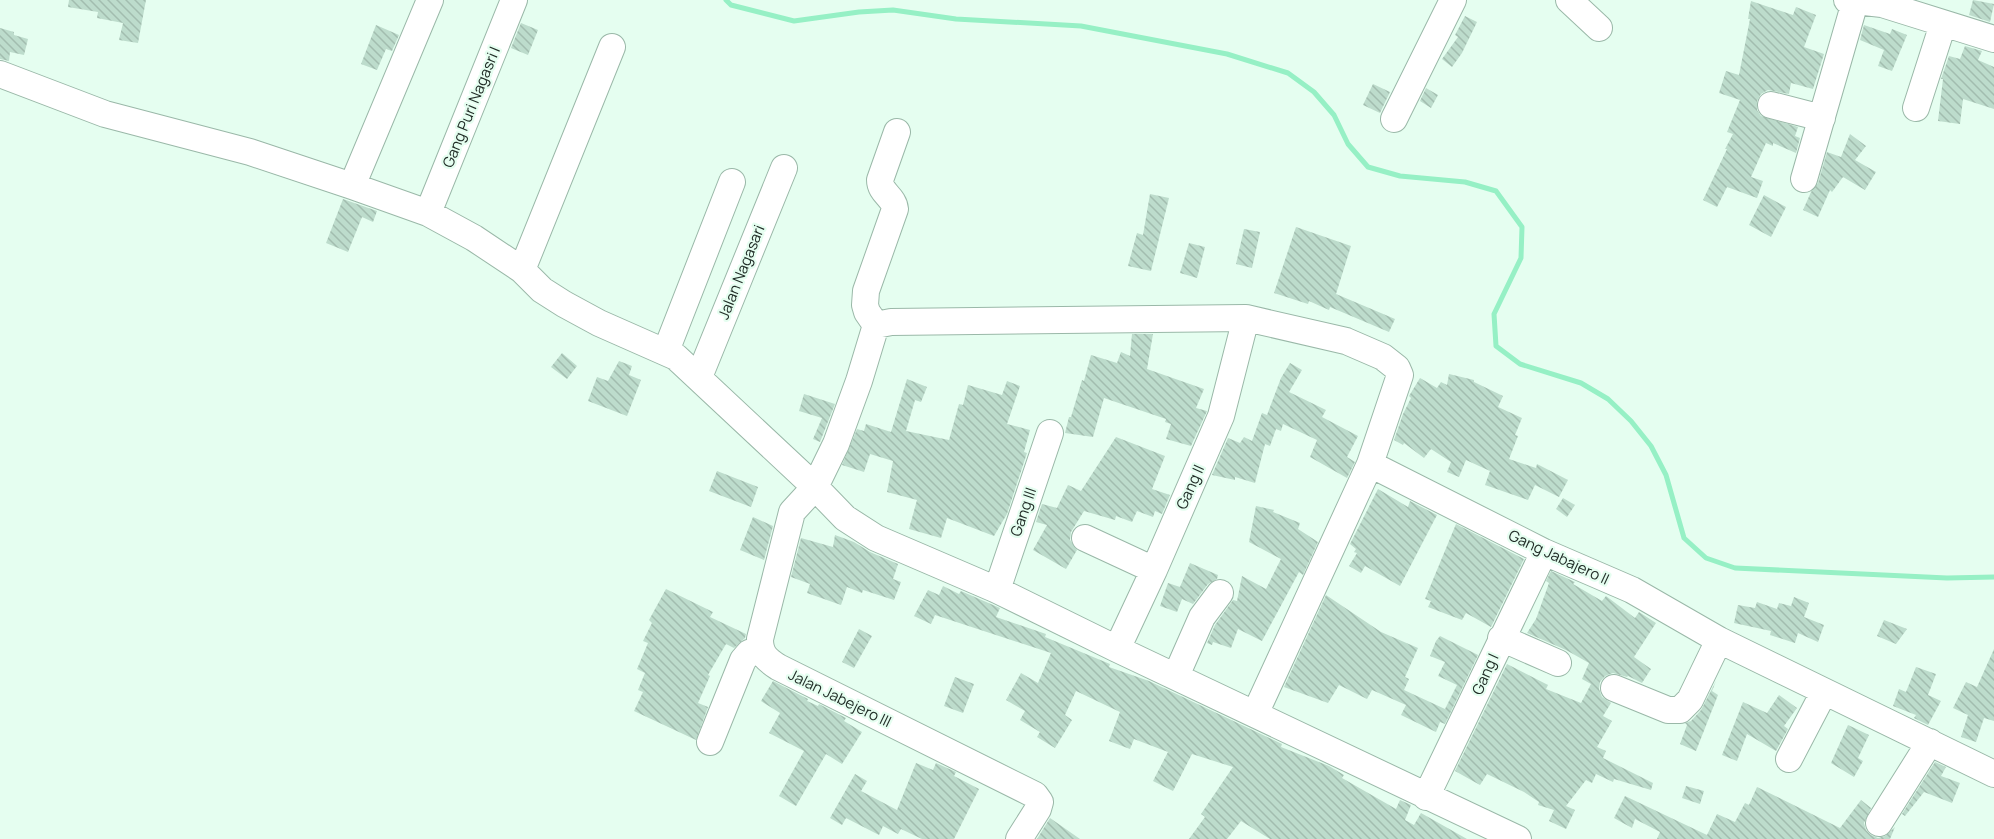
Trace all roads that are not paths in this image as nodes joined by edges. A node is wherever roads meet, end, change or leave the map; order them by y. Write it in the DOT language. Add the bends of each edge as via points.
graph roads {
  1 [pos="430,0"];
  2 [pos="514,0"];
  3 [pos="1453,0"];
  4 [pos="1569,0"];
  5 [pos="1851,1"];
  6 [pos="1883,2"];
  7 [pos="1943,24"];
  8 [pos="1599,28"];
  9 [pos="1994,38"];
  10 [pos="612,47"];
  11 [pos="0,74"];
  12 [pos="1771,105"];
  13 [pos="1916,108"];
  14 [pos="1822,118"];
  15 [pos="1394,119"];
  16 [pos="897,132"];
  17 [pos="784,168"];
  18 [pos="1804,180"];
  19 [pos="732,182"];
  20 [pos="352,186"];
  21 [pos="428,213"];
  22 [pos="522,270"];
  23 [pos="1246,318"];
  24 [pos="876,325"];
  25 [pos="666,351"];
  26 [pos="699,377"];
  27 [pos="1050,433"];
  28 [pos="1370,464"];
  29 [pos="815,487"];
  30 [pos="1086,537"];
  31 [pos="1544,552"];
  32 [pos="1154,570"];
  33 [pos="997,590"];
  34 [pos="1220,593"];
  35 [pos="1501,638"];
  36 [pos="1719,640"];
  37 [pos="760,649"];
  38 [pos="1117,649"];
  39 [pos="1558,663"];
  40 [pos="1176,676"];
  41 [pos="1614,688"];
  42 [pos="1824,692"];
  43 [pos="1255,714"];
  44 [pos="710,742"];
  45 [pos="1930,742"];
  46 [pos="1789,759"];
  47 [pos="1994,774"];
  48 [pos="1426,797"];
  49 [pos="1879,823"];
  50 [pos="1019,839"];
  51 [pos="1518,839"];
  1 -- 20 [label="street"];
  2 -- 21 [label="street, Gang Puri Nagasri I"];
  3 -- 15 [label="street"];
  4 -- 8 [label="street"];
  5 -- 6 [label="street"];
  5 -- 14 [label="street"];
  6 -- 7 [label="street"];
  7 -- 9 [label="street"];
  7 -- 13 [label="street"];
  10 -- 22 [label="street"];
  11 -- 20 [label="street" via="105,114 250,152"];
  12 -- 14 [label="street"];
  14 -- 18 [label="street"];
  16 -- 24 [label="street" via="880,180 880,187 895,210 865,296 867,312"];
  17 -- 26 [label="street, Jalan Nagasari"];
  19 -- 25 [label="street"];
  20 -- 21 [label="street"];
  21 -- 22 [label="street"];
  22 -- 25 [label="street" via="564,304 598,323"];
  23 -- 24 [label="street"];
  23 -- 28 [label="street" via="1346,341 1383,357 1397,368 1400,378"];
  23 -- 32 [label="street, Gang II" via="1221,416"];
  24 -- 29 [label="street" via="836,444"];
  25 -- 26 [label="street"];
  26 -- 29 [label="street"];
  27 -- 33 [label="street, Gang III"];
  28 -- 31 [label="street, Gang Jabajero II"];
  28 -- 43 [label="street"];
  29 -- 33 [label="street" via="845,519 876,538"];
  29 -- 37 [label="street" via="792,512"];
  30 -- 32 [label="street"];
  31 -- 35 [label="street, Gang I"];
  31 -- 36 [label="street, Gang Jabajero II" via="1632,590"];
  32 -- 38 [label="street, Gang II"];
  33 -- 38 [label="street"];
  34 -- 40 [label="street" via="1203,617"];
  35 -- 39 [label="street"];
  35 -- 48 [label="street, Gang I"];
  36 -- 41 [label="street" via="1690,700 1680,710 1668,710"];
  36 -- 42 [label="street, Gang Jabajero II"];
  37 -- 44 [label="street" via="743,660"];
  37 -- 50 [label="street, Jalan Jabejero III" via="778,667 1035,795 1040,802 1038,809"];
  38 -- 40 [label="street"];
  40 -- 43 [label="street"];
  42 -- 45 [label="street, Gang Jabajero II"];
  42 -- 46 [label="street"];
  43 -- 48 [label="street"];
  45 -- 47 [label="street, Gang Jabajero II"];
  45 -- 49 [label="street"];
  48 -- 51 [label="street"];
}
